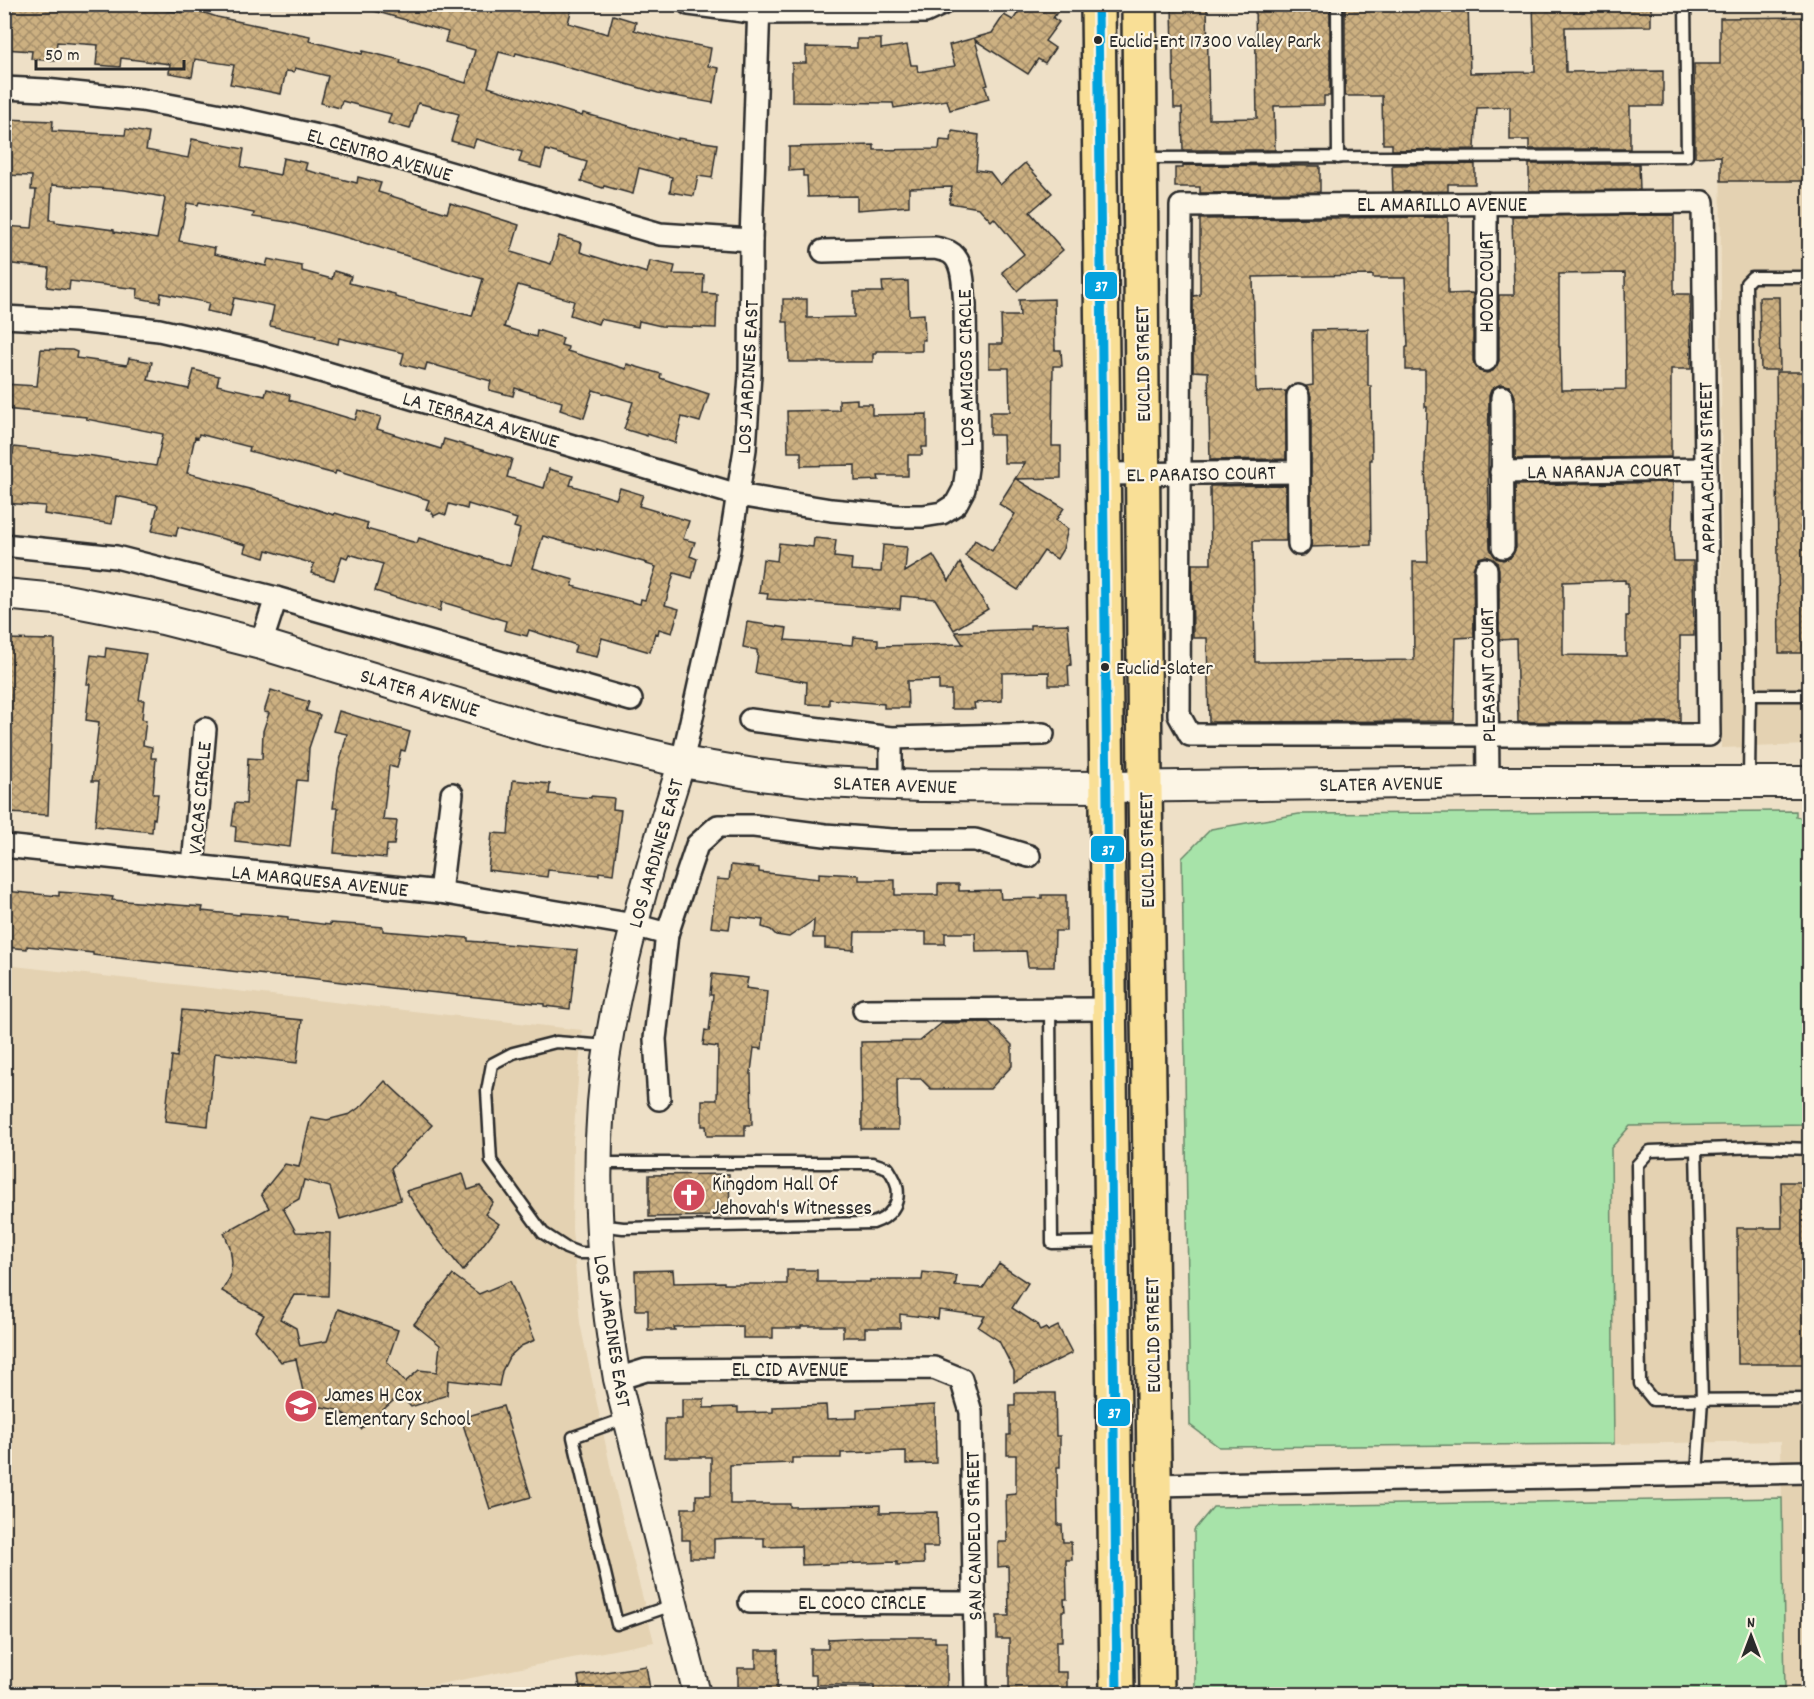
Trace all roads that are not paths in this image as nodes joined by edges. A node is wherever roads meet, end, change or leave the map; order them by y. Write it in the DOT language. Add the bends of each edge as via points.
graph roads {
  1 [pos="689,4"];
  2 [pos="942,4"];
  3 [pos="1098,4"];
  4 [pos="1139,4"];
  5 [pos="1337,4"];
  6 [pos="1685,4"];
  7 [pos="759,9"];
  8 [pos="4,88"];
  9 [pos="1338,158"];
  10 [pos="1100,159"];
  11 [pos="1141,159"];
  12 [pos="1703,202"];
  13 [pos="1486,203"];
  14 [pos="751,240"];
  15 [pos="823,251"];
  16 [pos="1809,277"];
  17 [pos="4,317"];
  18 [pos="1486,360"];
  19 [pos="1298,396"];
  20 [pos="1502,397"];
  21 [pos="1706,469"];
  22 [pos="1298,472"];
  23 [pos="1501,472"];
  24 [pos="1103,474"];
  25 [pos="1143,474"];
  26 [pos="1180,474"];
  27 [pos="738,495"];
  28 [pos="956,504"];
  29 [pos="1299,544"];
  30 [pos="4,545"];
  31 [pos="1503,547"];
  32 [pos="1486,569"];
  33 [pos="4,594"];
  34 [pos="276,598"];
  35 [pos="261,644"];
  36 [pos="1750,695"];
  37 [pos="1809,695"];
  38 [pos="631,700"];
  39 [pos="750,720"];
  40 [pos="205,729"];
  41 [pos="1043,734"];
  42 [pos="1488,736"];
  43 [pos="891,738"];
  44 [pos="682,762"];
  45 [pos="1488,782"];
  46 [pos="1749,782"];
  47 [pos="1809,782"];
  48 [pos="891,785"];
  49 [pos="1145,787"];
  50 [pos="1107,788"];
  51 [pos="453,794"];
  52 [pos="4,846"];
  53 [pos="1029,856"];
  54 [pos="193,866"];
  55 [pos="440,892"];
  56 [pos="634,925"];
  57 [pos="667,934"];
  58 [pos="1050,1009"];
  59 [pos="1109,1009"];
  60 [pos="864,1010"];
  61 [pos="608,1047"];
  62 [pos="659,1099"];
  63 [pos="1696,1149"];
  64 [pos="1809,1149"];
  65 [pos="598,1163"];
  66 [pos="599,1225"];
  67 [pos="1112,1242"];
  68 [pos="1151,1242"];
  69 [pos="600,1253"];
  70 [pos="617,1379"];
  71 [pos="961,1379"];
  72 [pos="1809,1399"];
  73 [pos="1701,1401"];
  74 [pos="627,1418"];
  75 [pos="1809,1472"];
  76 [pos="1697,1474"];
  77 [pos="1154,1485"];
  78 [pos="750,1602"];
  79 [pos="975,1602"];
  80 [pos="673,1605"];
  81 [pos="697,1695"];
  82 [pos="976,1695"];
  83 [pos="1117,1695"];
  84 [pos="1157,1695"];
  1 -- 7 [label="street"];
  2 -- 7 [label="street" via="925,12"];
  3 -- 10 [label="main road, EUCLID STREET"];
  4 -- 11 [label="main road, EUCLID STREET"];
  5 -- 9 [label="lane"];
  6 -- 9 [label="lane" via="1687,156"];
  7 -- 14 [label="street, LOS JARDINES EAST"];
  8 -- 14 [label="street, EL CENTRO AVENUE" via="142,100 232,117 336,140 660,234"];
  9 -- 11 [label="lane"];
  10 -- 11 [label="street"];
  10 -- 24 [label="main road, EUCLID STREET"];
  11 -- 25 [label="main road, EUCLID STREET"];
  12 -- 13 [label="street, EL AMARILLO AVENUE"];
  12 -- 21 [label="street, APPALACHIAN STREET"];
  13 -- 18 [label="street, HOOD COURT"];
  13 -- 26 [label="street, EL AMARILLO AVENUE" via="1181,206"];
  14 -- 27 [label="street, LOS JARDINES EAST" via="750,374"];
  15 -- 28 [label="street, LOS AMIGOS CIRCLE" via="934,248 951,253 958,261 965,304 967,468 964,489"];
  16 -- 36 [label="lane" via="1752,277 1746,283"];
  17 -- 27 [label="street, LA TERRAZA AVENUE" via="159,330 260,352"];
  19 -- 22 [label="street, EL PARAISO COURT"];
  20 -- 23 [label="street"];
  21 -- 23 [label="street, LA NARANJA COURT"];
  21 -- 42 [label="street, APPALACHIAN STREET" via="1709,735"];
  22 -- 26 [label="street, EL PARAISO COURT"];
  22 -- 29 [label="street, EL PARAISO COURT"];
  23 -- 31 [label="street"];
  24 -- 25 [label="street, EL PARAISO COURT"];
  24 -- 50 [label="main road, EUCLID STREET"];
  25 -- 26 [label="street, EL PARAISO COURT"];
  25 -- 49 [label="main road, EUCLID STREET"];
  26 -- 42 [label="street" via="1179,715 1190,735"];
  27 -- 28 [label="street, LA TERRAZA AVENUE" via="898,516 942,513"];
  27 -- 44 [label="street, LOS JARDINES EAST"];
  30 -- 34 [label="street" via="116,557"];
  32 -- 42 [label="street, PLEASANT COURT"];
  33 -- 35 [label="main road, SLATER AVENUE" via="66,600"];
  34 -- 35 [label="street"];
  34 -- 38 [label="street"];
  35 -- 44 [label="main road, SLATER AVENUE" via="540,729"];
  36 -- 37 [label="lane"];
  36 -- 46 [label="lane"];
  39 -- 43 [label="street"];
  40 -- 54 [label="street, VACAS CIRCLE"];
  41 -- 43 [label="street"];
  42 -- 45 [label="street, PLEASANT COURT"];
  43 -- 48 [label="street"];
  44 -- 48 [label="main road, SLATER AVENUE" via="822,782"];
  44 -- 56 [label="street, LOS JARDINES EAST"];
  45 -- 46 [label="main road, SLATER AVENUE"];
  45 -- 49 [label="main road, SLATER AVENUE"];
  46 -- 47 [label="main road, SLATER AVENUE"];
  48 -- 50 [label="main road, SLATER AVENUE"];
  49 -- 50 [label="main road, SLATER AVENUE"];
  49 -- 68 [label="main road, EUCLID STREET"];
  50 -- 59 [label="main road, EUCLID STREET"];
  51 -- 55 [label="street"];
  52 -- 54 [label="street, LA MARQUESA AVENUE"];
  53 -- 57 [label="street" via="975,840 892,840 718,826 697,845"];
  54 -- 55 [label="street, LA MARQUESA AVENUE"];
  55 -- 56 [label="street, LA MARQUESA AVENUE"];
  56 -- 57 [label="street, LA MARQUESA AVENUE"];
  56 -- 61 [label="street, LOS JARDINES EAST"];
  57 -- 62 [label="street" via="655,1039"];
  58 -- 59 [label="street"];
  58 -- 60 [label="street"];
  58 -- 67 [label="lane" via="1052,1243"];
  59 -- 67 [label="main road, EUCLID STREET"];
  61 -- 65 [label="street, LOS JARDINES EAST"];
  61 -- 69 [label="lane" via="556,1042 513,1053 492,1064 487,1091 491,1161 543,1233 579,1253"];
  63 -- 64 [label="lane"];
  63 -- 73 [label="lane"];
  63 -- 73 [label="lane" via="1650,1151 1637,1165 1640,1384 1653,1400"];
  65 -- 66 [label="street, LOS JARDINES EAST"];
  65 -- 66 [label="lane" via="873,1163 888,1168 897,1184 892,1211 884,1220 873,1223 623,1228"];
  66 -- 69 [label="street, LOS JARDINES EAST"];
  67 -- 68 [label="main road"];
  67 -- 83 [label="main road, EUCLID STREET"];
  68 -- 77 [label="main road, EUCLID STREET"];
  69 -- 70 [label="street, LOS JARDINES EAST"];
  70 -- 71 [label="street, EL CID AVENUE" via="646,1370 934,1368"];
  70 -- 74 [label="street, LOS JARDINES EAST"];
  71 -- 79 [label="street, SAN CANDELO STREET" via="971,1412"];
  72 -- 73 [label="lane"];
  73 -- 76 [label="lane"];
  74 -- 80 [label="street, LOS JARDINES EAST"];
  74 -- 80 [label="lane" via="573,1437 617,1624"];
  75 -- 76 [label="street"];
  76 -- 77 [label="street"];
  77 -- 84 [label="main road, EUCLID STREET"];
  78 -- 79 [label="street, EL COCO CIRCLE"];
  79 -- 82 [label="street, SAN CANDELO STREET"];
  80 -- 81 [label="street, LOS JARDINES EAST"];
}
